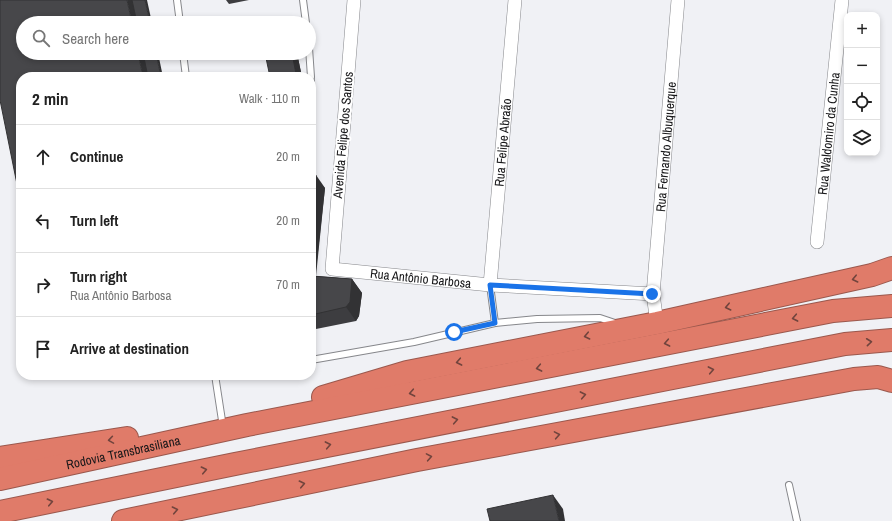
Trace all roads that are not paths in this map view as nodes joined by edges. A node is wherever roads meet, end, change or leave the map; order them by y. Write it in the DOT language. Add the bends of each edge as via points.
graph roads {
  1 [pos="177,0"];
  2 [pos="303,0"];
  3 [pos="354,0"];
  4 [pos="515,0"];
  5 [pos="678,0"];
  6 [pos="842,0"];
  7 [pos="179,16"];
  8 [pos="305,16"];
  9 [pos="184,60"];
  10 [pos="310,60"];
  11 [pos="185,72"];
  12 [pos="311,72"];
  13 [pos="817,242"];
  14 [pos="892,268"];
  15 [pos="332,269"];
  16 [pos="490,285"];
  17 [pos="652,294"];
  18 [pos="892,306"];
  19 [pos="495,323"];
  20 [pos="657,323"];
  21 [pos="628,328"];
  22 [pos="892,340"];
  23 [pos="316,359"];
  24 [pos="216,380"];
  25 [pos="892,381"];
  26 [pos="247,425"];
  27 [pos="223,430"];
  28 [pos="192,438"];
  29 [pos="0,458"];
  30 [pos="0,479"];
  31 [pos="789,485"];
  32 [pos="0,512"];
  33 [pos="123,521"];
  34 [pos="797,521"];
  1 -- 7 [label="lane"];
  2 -- 8 [label="lane"];
  3 -- 15 [label="street, Avenida Felipe dos Santos"];
  4 -- 16 [label="street, Rua Felipe Abraão"];
  5 -- 17 [label="street, Rua Fernando Albuquerque"];
  6 -- 13 [label="street, Rua Waldomiro da Cunha"];
  9 -- 11 [label="lane"];
  10 -- 12 [label="lane"];
  14 -- 20 [label="highway, one-way" via="872,275"];
  15 -- 16 [label="street, Rua Antônio Barbosa"];
  16 -- 17 [label="street, Rua Antônio Barbosa"];
  16 -- 19 [label="lane"];
  17 -- 20 [label="street, Rua Fernando Albuquerque"];
  18 -- 26 [label="highway, one-way" via="833,311"];
  19 -- 21 [label="lane" via="600,318"];
  19 -- 23 [label="lane" via="414,342"];
  20 -- 21 [label="highway"];
  21 -- 26 [label="highway, one-way" via="407,372 288,408"];
  32 -- 22 [label="highway, one-way" via="845,344"];
  24 -- 27 [label="lane"];
  33 -- 25 [label="highway, one-way" via="418,460 846,380 878,377"];
  26 -- 27 [label="highway, Rodovia Transbrasiliana"];
  27 -- 28 [label="highway, Rodovia Transbrasiliana"];
  28 -- 29 [label="highway, one-way" via="135,437"];
  28 -- 30 [label="highway, Rodovia Transbrasiliana"];
  31 -- 34 [label="lane"];
}
